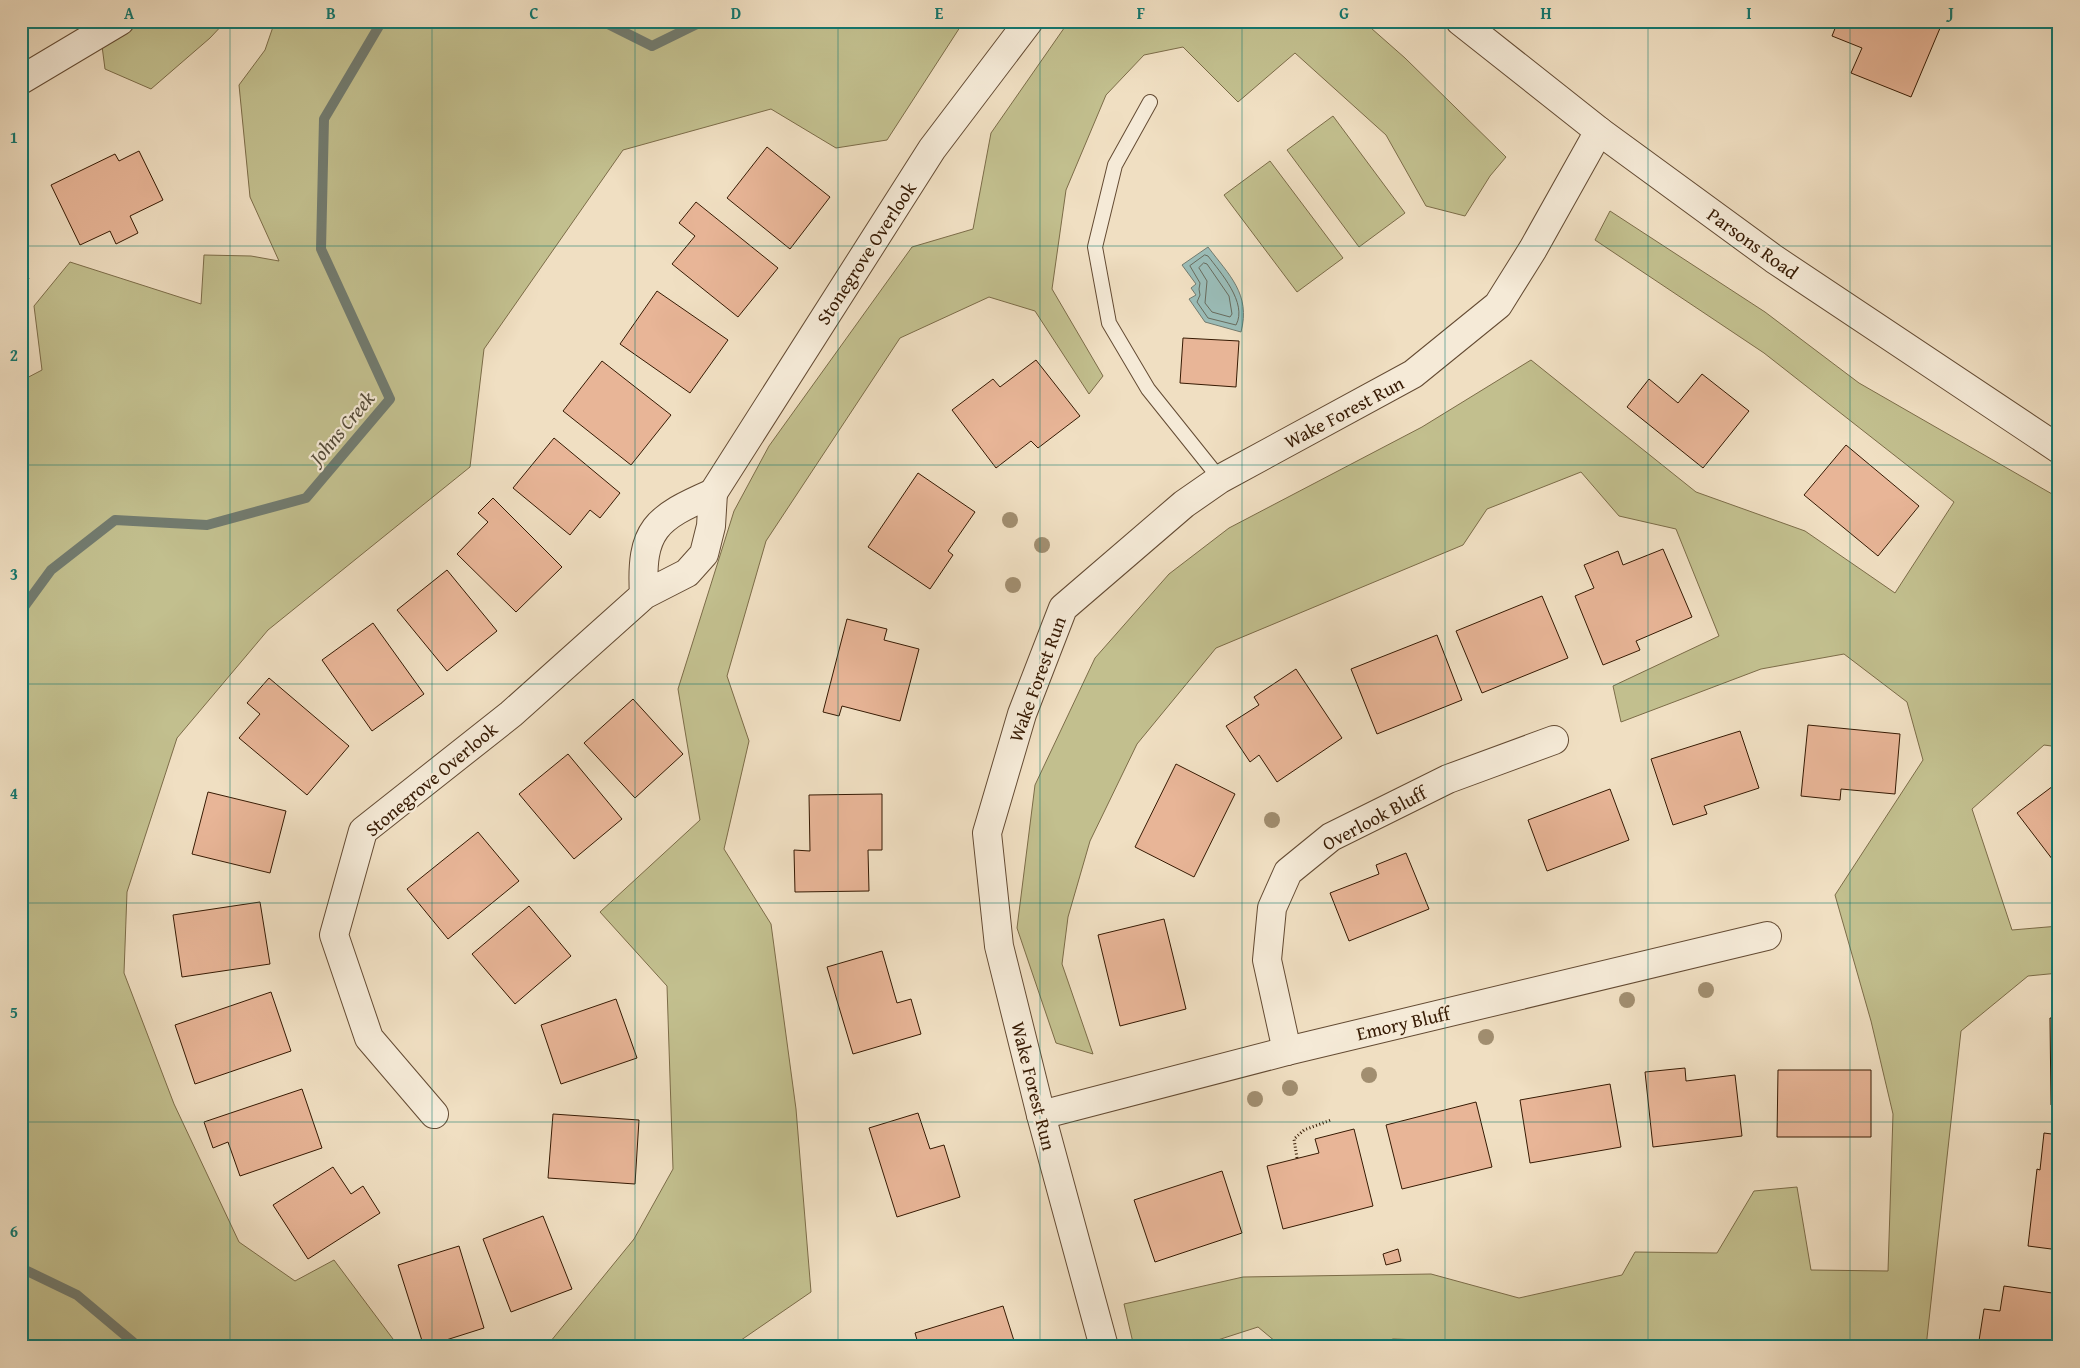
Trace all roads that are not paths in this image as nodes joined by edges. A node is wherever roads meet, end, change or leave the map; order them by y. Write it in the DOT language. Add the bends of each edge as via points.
graph roads {
  1 [pos="120,21"];
  2 [pos="1030,21"];
  3 [pos="1460,21"];
  4 [pos="21,80"];
  5 [pos="1150,102"];
  6 [pos="1599,131"];
  7 [pos="2059,449"];
  8 [pos="1220,479"];
  9 [pos="713,493"];
  10 [pos="644,595"];
  11 [pos="1554,740"];
  12 [pos="1767,936"];
  13 [pos="1287,1051"];
  14 [pos="434,1114"];
  15 [pos="1041,1115"];
  16 [pos="1104,1347"];
  1 -- 4 [label="street"];
  2 -- 9 [label="street, Stonegrove Overlook" via="932,149"];
  3 -- 6 [label="street, Parsons Road"];
  5 -- 8 [label="lane" via="1115,165 1095,247 1109,323 1148,389"];
  6 -- 7 [label="street, Parsons Road" via="1807,282"];
  6 -- 8 [label="street, Wake Forest Run" via="1498,305 1413,374"];
  8 -- 15 [label="street, Wake Forest Run" via="1184,504 1063,608 1022,714 987,833 999,946"];
  9 -- 10 [label="street, Stonegrove Overlook" via="711,526 704,554 687,572"];
  9 -- 10 [label="street" via="683,506 659,523 650,537 642,570"];
  10 -- 14 [label="street, Stonegrove Overlook" via="511,714 363,831 334,935 369,1038"];
  11 -- 13 [label="street, Overlook Bluff" via="1448,779 1331,837 1288,872 1272,908 1267,960"];
  12 -- 13 [label="street, Emory Bluff"];
  13 -- 15 [label="street, Emory Bluff"];
  15 -- 16 [label="street, Wake Forest Run"];
}
